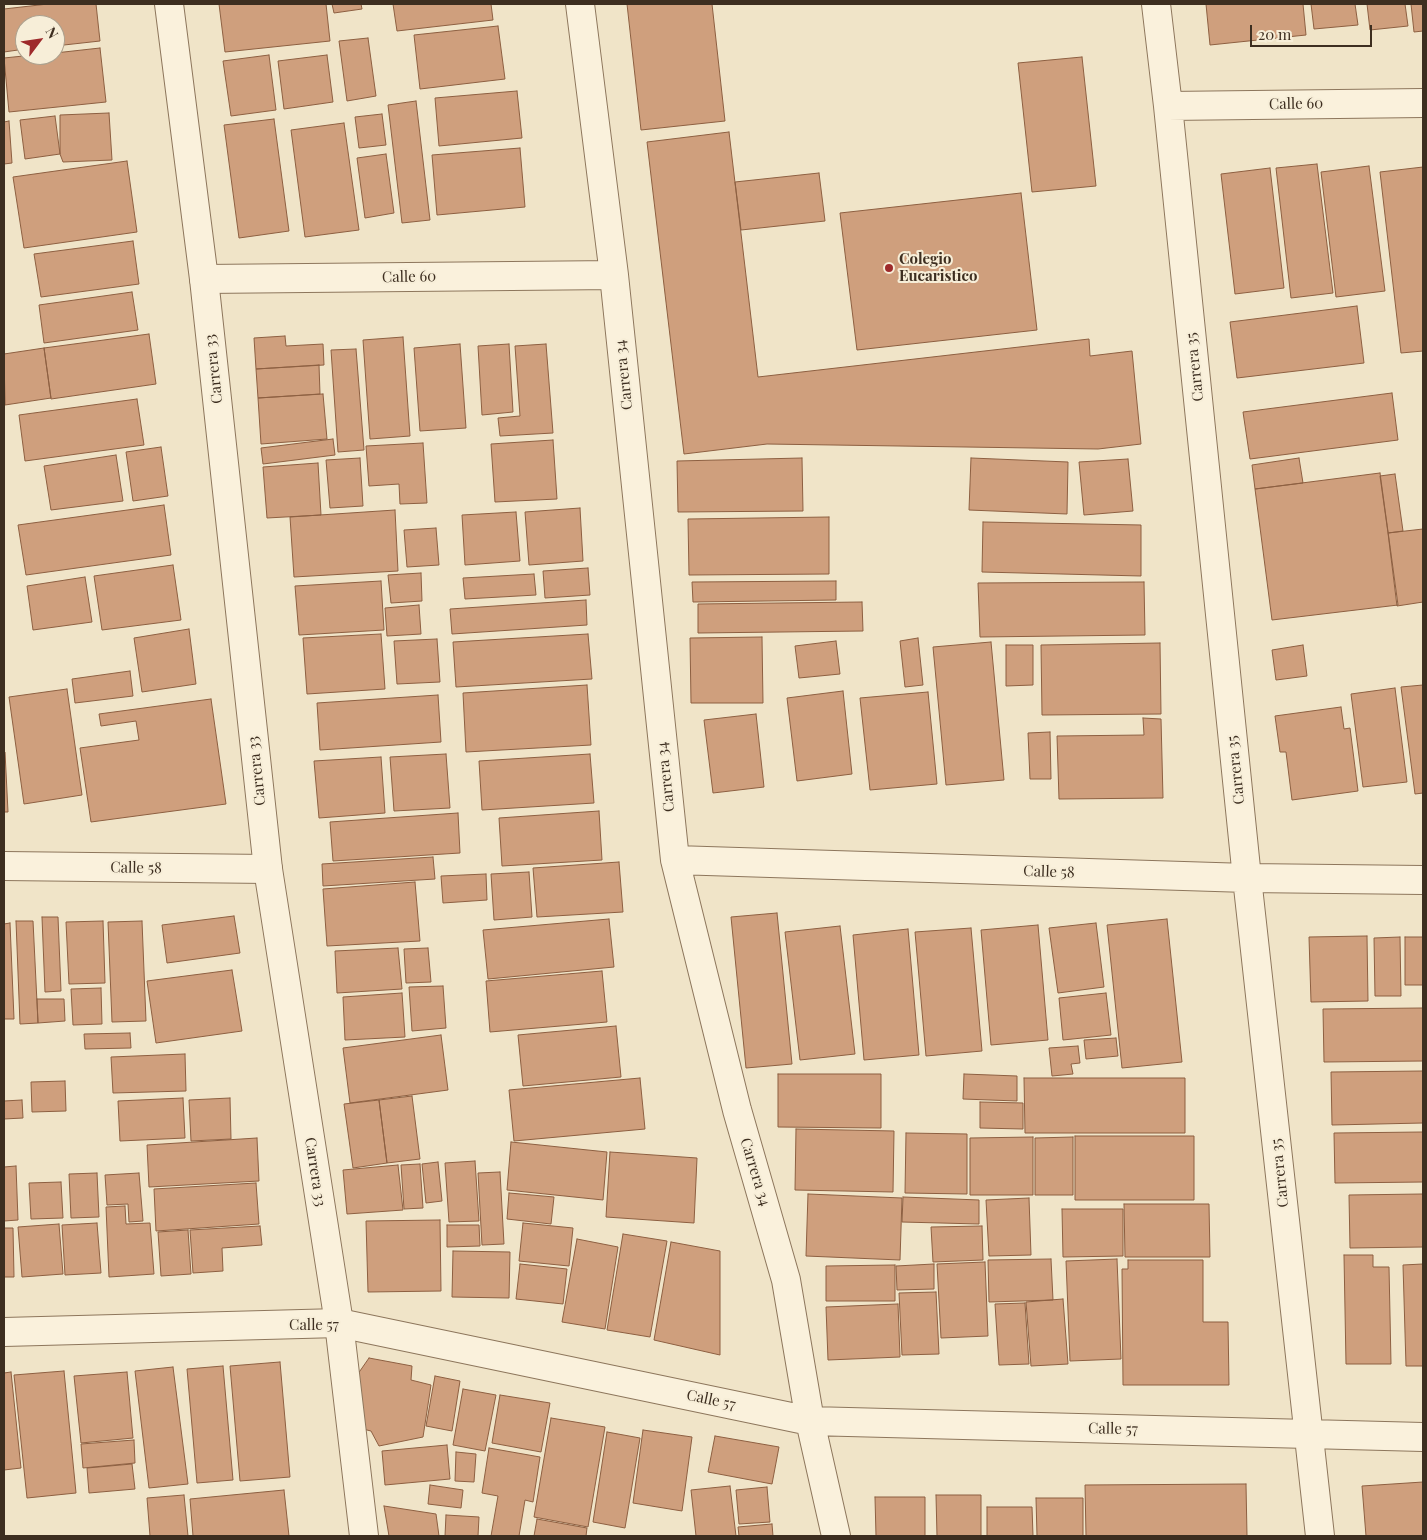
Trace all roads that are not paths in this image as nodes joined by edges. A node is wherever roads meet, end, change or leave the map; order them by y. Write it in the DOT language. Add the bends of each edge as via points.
graph roads {
  1 [pos="169,4"];
  2 [pos="580,4"];
  3 [pos="1156,4"];
  4 [pos="1423,103"];
  5 [pos="1168,106"];
  6 [pos="614,275"];
  7 [pos="204,279"];
  8 [pos="675,860"];
  9 [pos="4,866"];
  10 [pos="268,869"];
  11 [pos="1247,878"];
  12 [pos="1423,880"];
  13 [pos="339,1323"];
  14 [pos="4,1332"];
  15 [pos="810,1421"];
  16 [pos="1309,1434"];
  17 [pos="1423,1437"];
  18 [pos="364,1536"];
  19 [pos="836,1536"];
  20 [pos="1320,1536"];
  1 -- 7 [label="street, Carrera 33"];
  2 -- 6 [label="street, Carrera 34"];
  3 -- 5 [label="street, Carrera 35"];
  4 -- 5 [label="street, Calle 60"];
  5 -- 11 [label="street, Carrera 35"];
  6 -- 7 [label="street, Calle 60"];
  6 -- 8 [label="street, Carrera 34"];
  7 -- 10 [label="street, Carrera 33"];
  8 -- 11 [label="street, Calle 58"];
  8 -- 15 [label="street, Carrera 34" via="737,1110 786,1280"];
  9 -- 10 [label="street, Calle 58"];
  10 -- 13 [label="street, Carrera 33"];
  11 -- 12 [label="street, Calle 58"];
  11 -- 16 [label="street, Carrera 35"];
  13 -- 14 [label="street, Calle 57"];
  13 -- 15 [label="street, Calle 57"];
  13 -- 18 [label="street, Carrera 33"];
  15 -- 16 [label="street, Calle 57"];
  15 -- 19 [label="street, Carrera 34"];
  16 -- 17 [label="street, Calle 57"];
  16 -- 20 [label="street, Carrera 35"];
}
